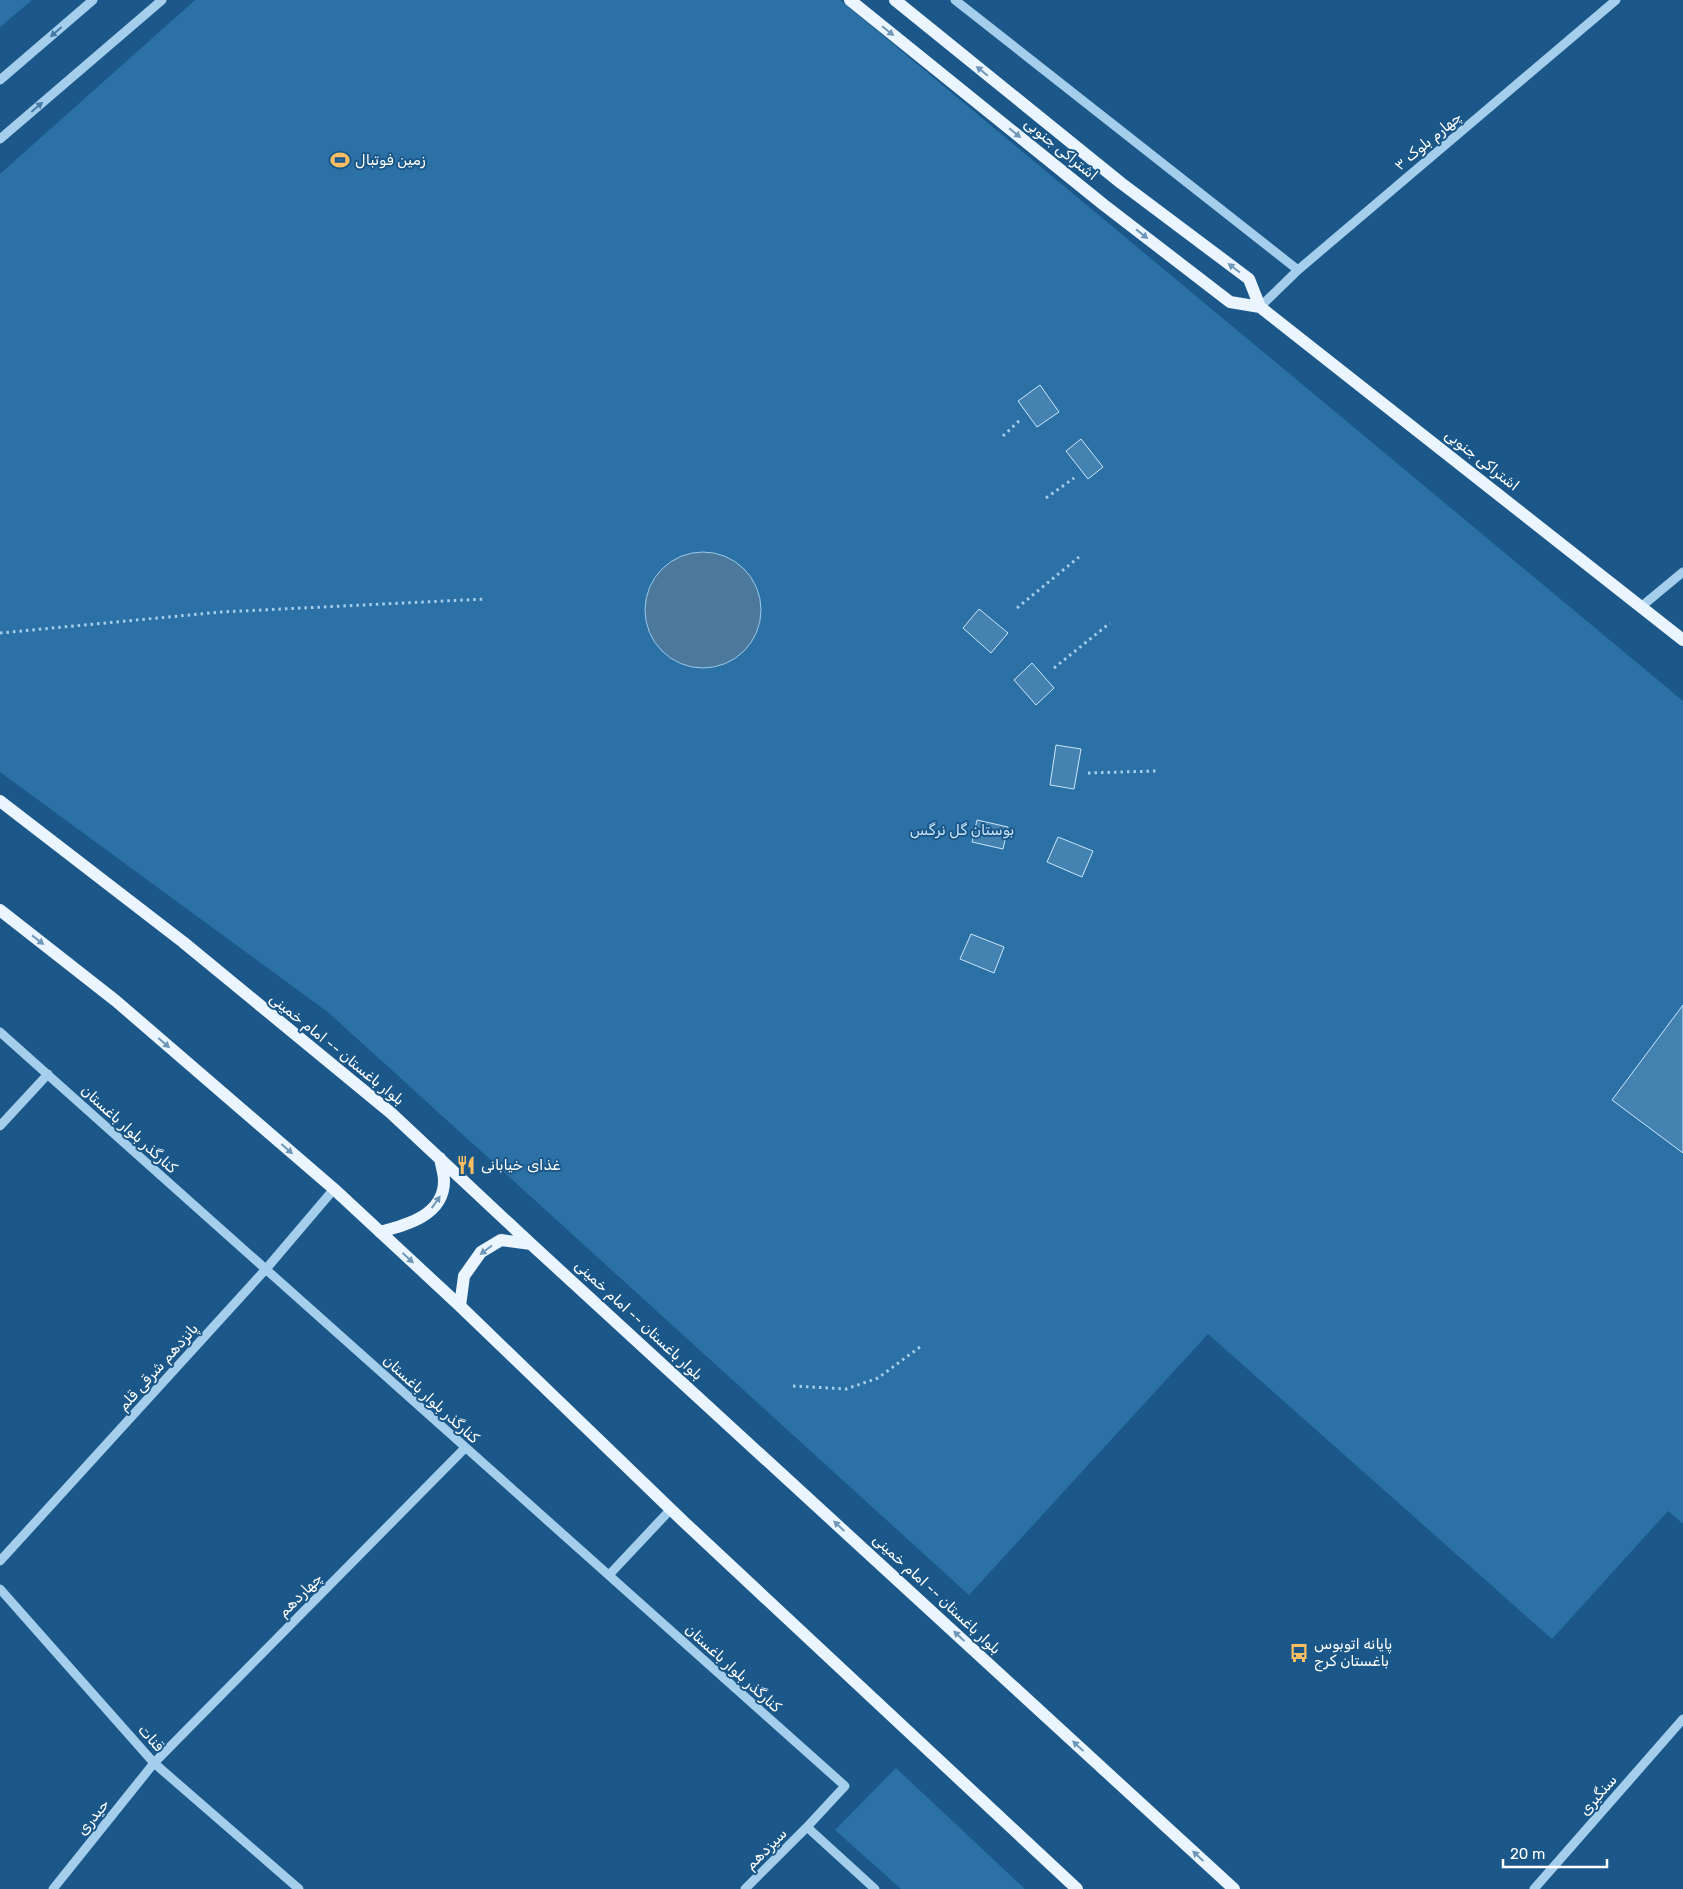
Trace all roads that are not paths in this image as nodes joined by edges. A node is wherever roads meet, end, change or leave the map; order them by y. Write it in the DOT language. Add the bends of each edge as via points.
graph roads {
  1 [pos="93,0"];
  2 [pos="162,0"];
  3 [pos="850,0"];
  4 [pos="895,0"];
  5 [pos="954,0"];
  6 [pos="1616,0"];
  7 [pos="0,80"];
  8 [pos="0,140"];
  9 [pos="1298,270"];
  10 [pos="1260,307"];
  11 [pos="1683,572"];
  12 [pos="1642,606"];
  13 [pos="1683,640"];
  14 [pos="0,801"];
  15 [pos="0,910"];
  16 [pos="0,1032"];
  17 [pos="48,1074"];
  18 [pos="0,1126"];
  19 [pos="440,1158"];
  20 [pos="334,1189"];
  21 [pos="380,1232"];
  22 [pos="531,1244"];
  23 [pos="266,1269"];
  24 [pos="460,1306"];
  25 [pos="466,1448"];
  26 [pos="671,1509"];
  27 [pos="0,1561"];
  28 [pos="609,1575"];
  29 [pos="0,1589"];
  30 [pos="1683,1719"];
  31 [pos="154,1763"];
  32 [pos="844,1786"];
  33 [pos="807,1828"];
  34 [pos="53,1889"];
  35 [pos="299,1889"];
  36 [pos="745,1889"];
  37 [pos="875,1889"];
  38 [pos="1077,1889"];
  39 [pos="1234,1889"];
  40 [pos="1534,1889"];
  1 -- 7 [label="street, one-way"];
  8 -- 2 [label="street, one-way"];
  3 -- 10 [label="main road, اشتراکی جنوبی, one-way" via="1230,302"];
  10 -- 4 [label="main road, اشتراکی جنوبی, one-way" via="1249,279 1121,183"];
  5 -- 9 [label="street"];
  6 -- 9 [label="street, چهارم بلوک ۳"];
  9 -- 10 [label="street, چهارم بلوک ۳"];
  10 -- 12 [label="main road, اشتراکی جنوبی"];
  11 -- 12 [label="street"];
  12 -- 13 [label="main road, اشتراکی جنوبی"];
  14 -- 19 [label="main road, بلوار باغستان -- امام خمینی" via="183,942 391,1113"];
  15 -- 20 [label="main road, one-way" via="116,1001"];
  16 -- 17 [label="street, کنارگذر بلوار باغستان"];
  17 -- 18 [label="street"];
  17 -- 23 [label="street, کنارگذر بلوار باغستان"];
  21 -- 19 [label="main road, one-way" via="404,1226 424,1216 440,1199 444,1181"];
  19 -- 22 [label="main road, بلوار باغستان -- امام خمینی"];
  20 -- 21 [label="main road"];
  20 -- 23 [label="street, پانزدهم شرقی قلم"];
  21 -- 24 [label="main road, one-way"];
  22 -- 24 [label="main road, one-way" via="501,1240 481,1252 464,1276"];
  39 -- 22 [label="main road, بلوار باغستان -- امام خمینی, one-way"];
  23 -- 25 [label="street, کنارگذر بلوار باغستان"];
  23 -- 27 [label="street, پانزدهم شرقی قلم"];
  24 -- 26 [label="main road"];
  25 -- 28 [label="street, کنارگذر بلوار باغستان"];
  25 -- 31 [label="street, چهاردهم"];
  26 -- 28 [label="street"];
  26 -- 38 [label="main road"];
  28 -- 32 [label="street, کنارگذر بلوار باغستان"];
  29 -- 31 [label="street, قنات"];
  30 -- 40 [label="street, سنگبری"];
  31 -- 34 [label="street, حیدری"];
  31 -- 35 [label="street, قنات"];
  32 -- 33 [label="street, سیزدهم"];
  33 -- 36 [label="street, سیزدهم"];
  33 -- 37 [label="street"];
}
